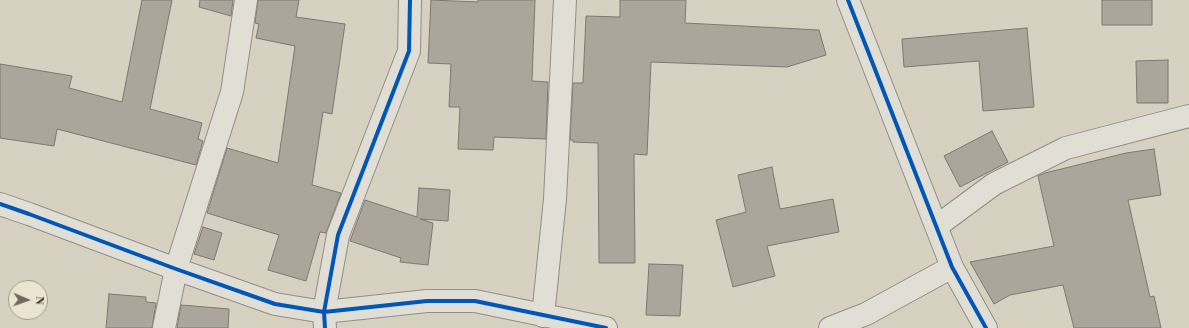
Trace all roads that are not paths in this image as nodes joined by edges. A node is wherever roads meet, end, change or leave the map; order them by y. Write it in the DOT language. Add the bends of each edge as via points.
graph roads {
  1 [pos="246,0"];
  2 [pos="410,0"];
  3 [pos="566,0"];
  4 [pos="848,0"];
  5 [pos="1189,116"];
  6 [pos="0,204"];
  7 [pos="937,226"];
  8 [pos="952,267"];
  9 [pos="176,269"];
  10 [pos="543,316"];
  11 [pos="325,320"];
  12 [pos="595,327"];
  13 [pos="164,328"];
  14 [pos="830,328"];
  15 [pos="986,328"];
  1 -- 9 [label="street" via="232,92"];
  2 -- 11 [label="street" via="409,51 338,235"];
  3 -- 10 [label="street" via="555,198"];
  4 -- 7 [label="street"];
  5 -- 7 [label="street" via="1066,148 994,184"];
  6 -- 9 [label="street"];
  7 -- 8 [label="street"];
  8 -- 14 [label="street" via="866,314"];
  8 -- 15 [label="street"];
  9 -- 11 [label="street"];
  9 -- 13 [label="street"];
  10 -- 11 [label="street" via="475,301 427,301"];
  10 -- 12 [label="street"];
}
